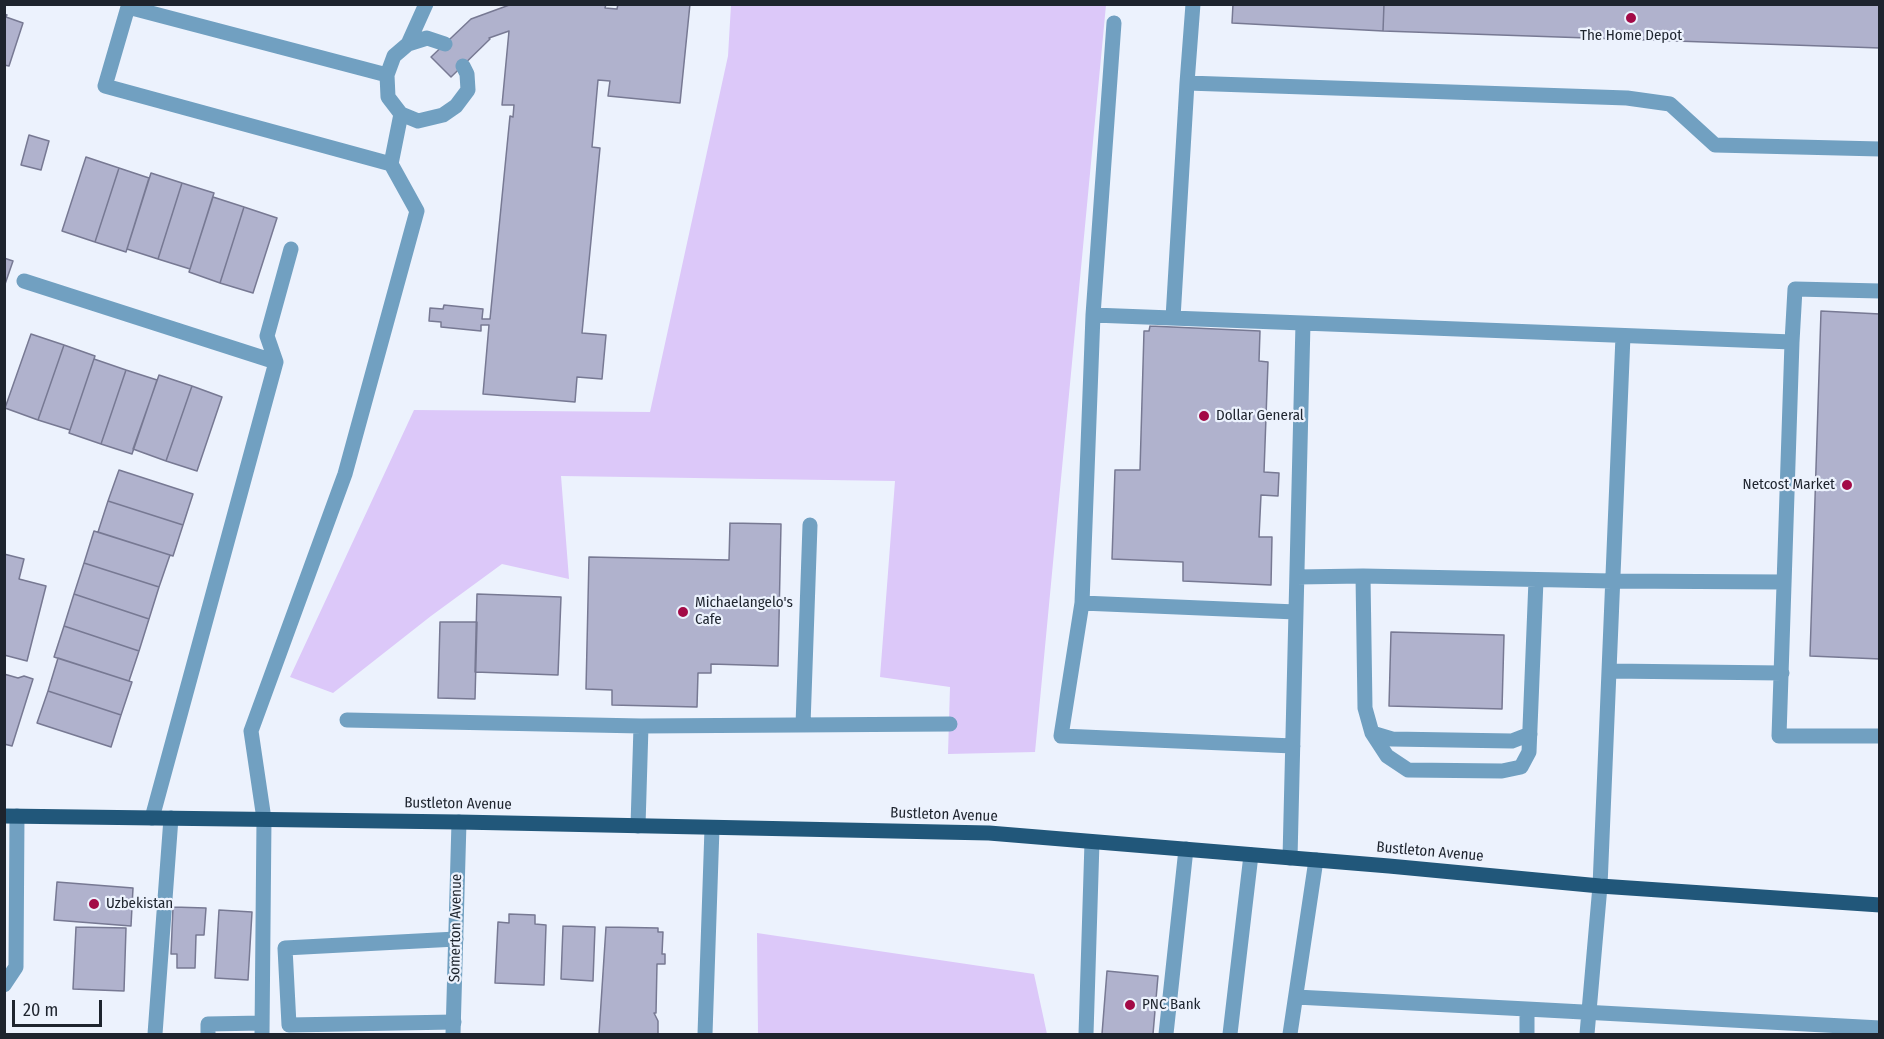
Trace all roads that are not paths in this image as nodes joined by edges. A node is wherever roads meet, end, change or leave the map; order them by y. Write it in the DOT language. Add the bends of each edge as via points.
graph roads {
  1 [pos="426,4"];
  2 [pos="1193,4"];
  3 [pos="124,6"];
  4 [pos="1114,23"];
  5 [pos="408,44"];
  6 [pos="445,44"];
  7 [pos="463,66"];
  8 [pos="387,75"];
  9 [pos="1186,83"];
  10 [pos="401,114"];
  11 [pos="1880,148"];
  12 [pos="391,164"];
  13 [pos="291,249"];
  14 [pos="24,281"];
  15 [pos="1880,291"];
  16 [pos="1093,315"];
  17 [pos="1173,318"];
  18 [pos="1304,323"];
  19 [pos="1623,336"];
  20 [pos="1792,342"];
  21 [pos="276,362"];
  22 [pos="810,525"];
  23 [pos="1364,576"];
  24 [pos="1297,578"];
  25 [pos="1536,580"];
  26 [pos="1612,581"];
  27 [pos="1784,582"];
  28 [pos="1082,603"];
  29 [pos="1296,612"];
  30 [pos="1610,671"];
  31 [pos="1782,673"];
  32 [pos="348,720"];
  33 [pos="950,724"];
  34 [pos="803,725"];
  35 [pos="641,726"];
  36 [pos="1372,733"];
  37 [pos="1530,735"];
  38 [pos="1880,736"];
  39 [pos="1293,746"];
  40 [pos="11,816"];
  41 [pos="152,818"];
  42 [pos="171,818"];
  43 [pos="264,819"];
  44 [pos="459,822"];
  45 [pos="638,826"];
  46 [pos="712,828"];
  47 [pos="1092,842"];
  48 [pos="1186,849"];
  49 [pos="1251,855"];
  50 [pos="1290,858"];
  51 [pos="1316,860"];
  52 [pos="1600,886"];
  53 [pos="1880,905"];
  54 [pos="456,939"];
  55 [pos="4,985"];
  56 [pos="1296,997"];
  57 [pos="1527,1009"];
  58 [pos="1589,1012"];
  59 [pos="453,1028"];
  60 [pos="1880,1028"];
  61 [pos="262,1029"];
  62 [pos="155,1035"];
  63 [pos="208,1035"];
  64 [pos="705,1035"];
  65 [pos="1086,1035"];
  66 [pos="1166,1035"];
  67 [pos="1230,1035"];
  68 [pos="1290,1035"];
  69 [pos="1527,1035"];
  70 [pos="1587,1035"];
  1 -- 5 [label="street"];
  2 -- 9 [label="street"];
  3 -- 8 [label="street"];
  3 -- 12 [label="street" via="105,86"];
  4 -- 16 [label="street"];
  5 -- 6 [label="street" via="427,38"];
  5 -- 8 [label="street" via="394,56"];
  7 -- 10 [label="street" via="468,90 456,106 443,115 418,121"];
  8 -- 10 [label="street" via="388,98"];
  9 -- 11 [label="street" via="1627,98 1670,104 1715,146"];
  9 -- 17 [label="street"];
  10 -- 12 [label="street"];
  12 -- 43 [label="street" via="417,211 345,474 251,730"];
  13 -- 21 [label="street" via="267,336"];
  14 -- 21 [label="street"];
  15 -- 20 [label="street" via="1795,289"];
  16 -- 17 [label="street"];
  16 -- 28 [label="street"];
  17 -- 18 [label="street"];
  18 -- 19 [label="street"];
  18 -- 24 [label="street"];
  19 -- 20 [label="street"];
  19 -- 26 [label="street"];
  20 -- 27 [label="street"];
  21 -- 41 [label="street"];
  22 -- 34 [label="street"];
  23 -- 24 [label="street"];
  23 -- 25 [label="street"];
  23 -- 36 [label="street" via="1365,708"];
  24 -- 29 [label="street"];
  25 -- 26 [label="street"];
  25 -- 37 [label="street"];
  26 -- 27 [label="street"];
  26 -- 30 [label="street"];
  27 -- 31 [label="street"];
  28 -- 29 [label="street"];
  28 -- 39 [label="street" via="1061,736"];
  29 -- 39 [label="street"];
  30 -- 31 [label="street"];
  30 -- 52 [label="street"];
  31 -- 38 [label="street" via="1779,736"];
  32 -- 35 [label="street"];
  33 -- 34 [label="street"];
  34 -- 35 [label="street"];
  35 -- 45 [label="street"];
  36 -- 37 [label="street" via="1392,739 1512,741"];
  36 -- 37 [label="street" via="1387,756 1408,770 1502,771 1521,767 1529,752"];
  39 -- 50 [label="street"];
  40 -- 41 [label="main road, Bustleton Avenue"];
  40 -- 55 [label="street" via="16,967"];
  41 -- 42 [label="main road, Bustleton Avenue"];
  42 -- 43 [label="main road, Bustleton Avenue"];
  42 -- 62 [label="street"];
  43 -- 44 [label="main road, Bustleton Avenue"];
  43 -- 61 [label="street"];
  44 -- 45 [label="main road, Bustleton Avenue"];
  44 -- 54 [label="street, Somerton Avenue"];
  45 -- 46 [label="main road, Bustleton Avenue"];
  46 -- 47 [label="main road, Bustleton Avenue" via="988,833"];
  46 -- 64 [label="street"];
  47 -- 48 [label="main road, Bustleton Avenue"];
  47 -- 65 [label="street"];
  48 -- 49 [label="main road, Bustleton Avenue"];
  48 -- 66 [label="street"];
  49 -- 50 [label="main road, Bustleton Avenue"];
  49 -- 67 [label="street"];
  50 -- 51 [label="main road, Bustleton Avenue"];
  51 -- 52 [label="main road, Bustleton Avenue"];
  51 -- 56 [label="street"];
  52 -- 53 [label="main road, Bustleton Avenue"];
  52 -- 58 [label="street"];
  54 -- 59 [label="street, Somerton Avenue"];
  54 -- 59 [label="street" via="285,948 289,1025"];
  56 -- 57 [label="street"];
  56 -- 68 [label="street"];
  57 -- 58 [label="street"];
  57 -- 69 [label="street"];
  58 -- 60 [label="street"];
  58 -- 70 [label="street"];
  61 -- 63 [label="street" via="208,1024"];
}
